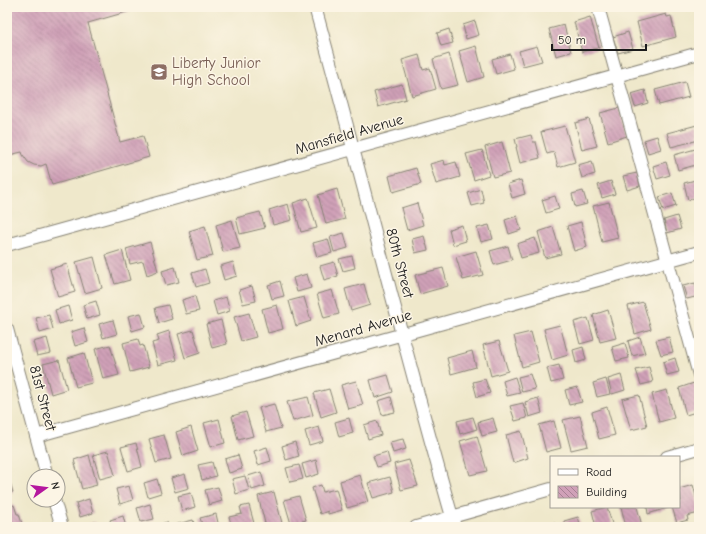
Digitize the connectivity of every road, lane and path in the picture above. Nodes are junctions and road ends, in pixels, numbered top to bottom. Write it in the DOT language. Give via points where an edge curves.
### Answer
graph roads {
  1 [pos="315,7"];
  2 [pos="598,7"];
  3 [pos="699,53"];
  4 [pos="617,76"];
  5 [pos="354,149"];
  6 [pos="7,245"];
  7 [pos="699,252"];
  8 [pos="668,260"];
  9 [pos="7,329"];
  10 [pos="402,334"];
  11 [pos="699,375"];
  12 [pos="36,436"];
  13 [pos="699,448"];
  14 [pos="671,456"];
  15 [pos="46,468"];
  16 [pos="550,489"];
  17 [pos="56,508"];
  18 [pos="454,522"];
  19 [pos="62,527"];
  20 [pos="416,527"];
  1 -- 5 [label="street, 80th Street"];
  2 -- 4 [label="street"];
  3 -- 4 [label="street, Mansfield Avenue"];
  4 -- 5 [label="street, Mansfield Avenue"];
  4 -- 8 [label="street"];
  5 -- 6 [label="street, Mansfield Avenue"];
  5 -- 10 [label="street, 80th Street"];
  7 -- 8 [label="street, Menard Avenue"];
  8 -- 10 [label="street, Menard Avenue"];
  8 -- 11 [label="street"];
  9 -- 12 [label="street, 81st Street"];
  10 -- 12 [label="street, Menard Avenue"];
  10 -- 18 [label="street, 80th Street"];
  12 -- 15 [label="street, 81st Street"];
  13 -- 14 [label="street"];
  16 -- 18 [label="street"];
  17 -- 19 [label="street"];
  18 -- 20 [label="street"];
}
